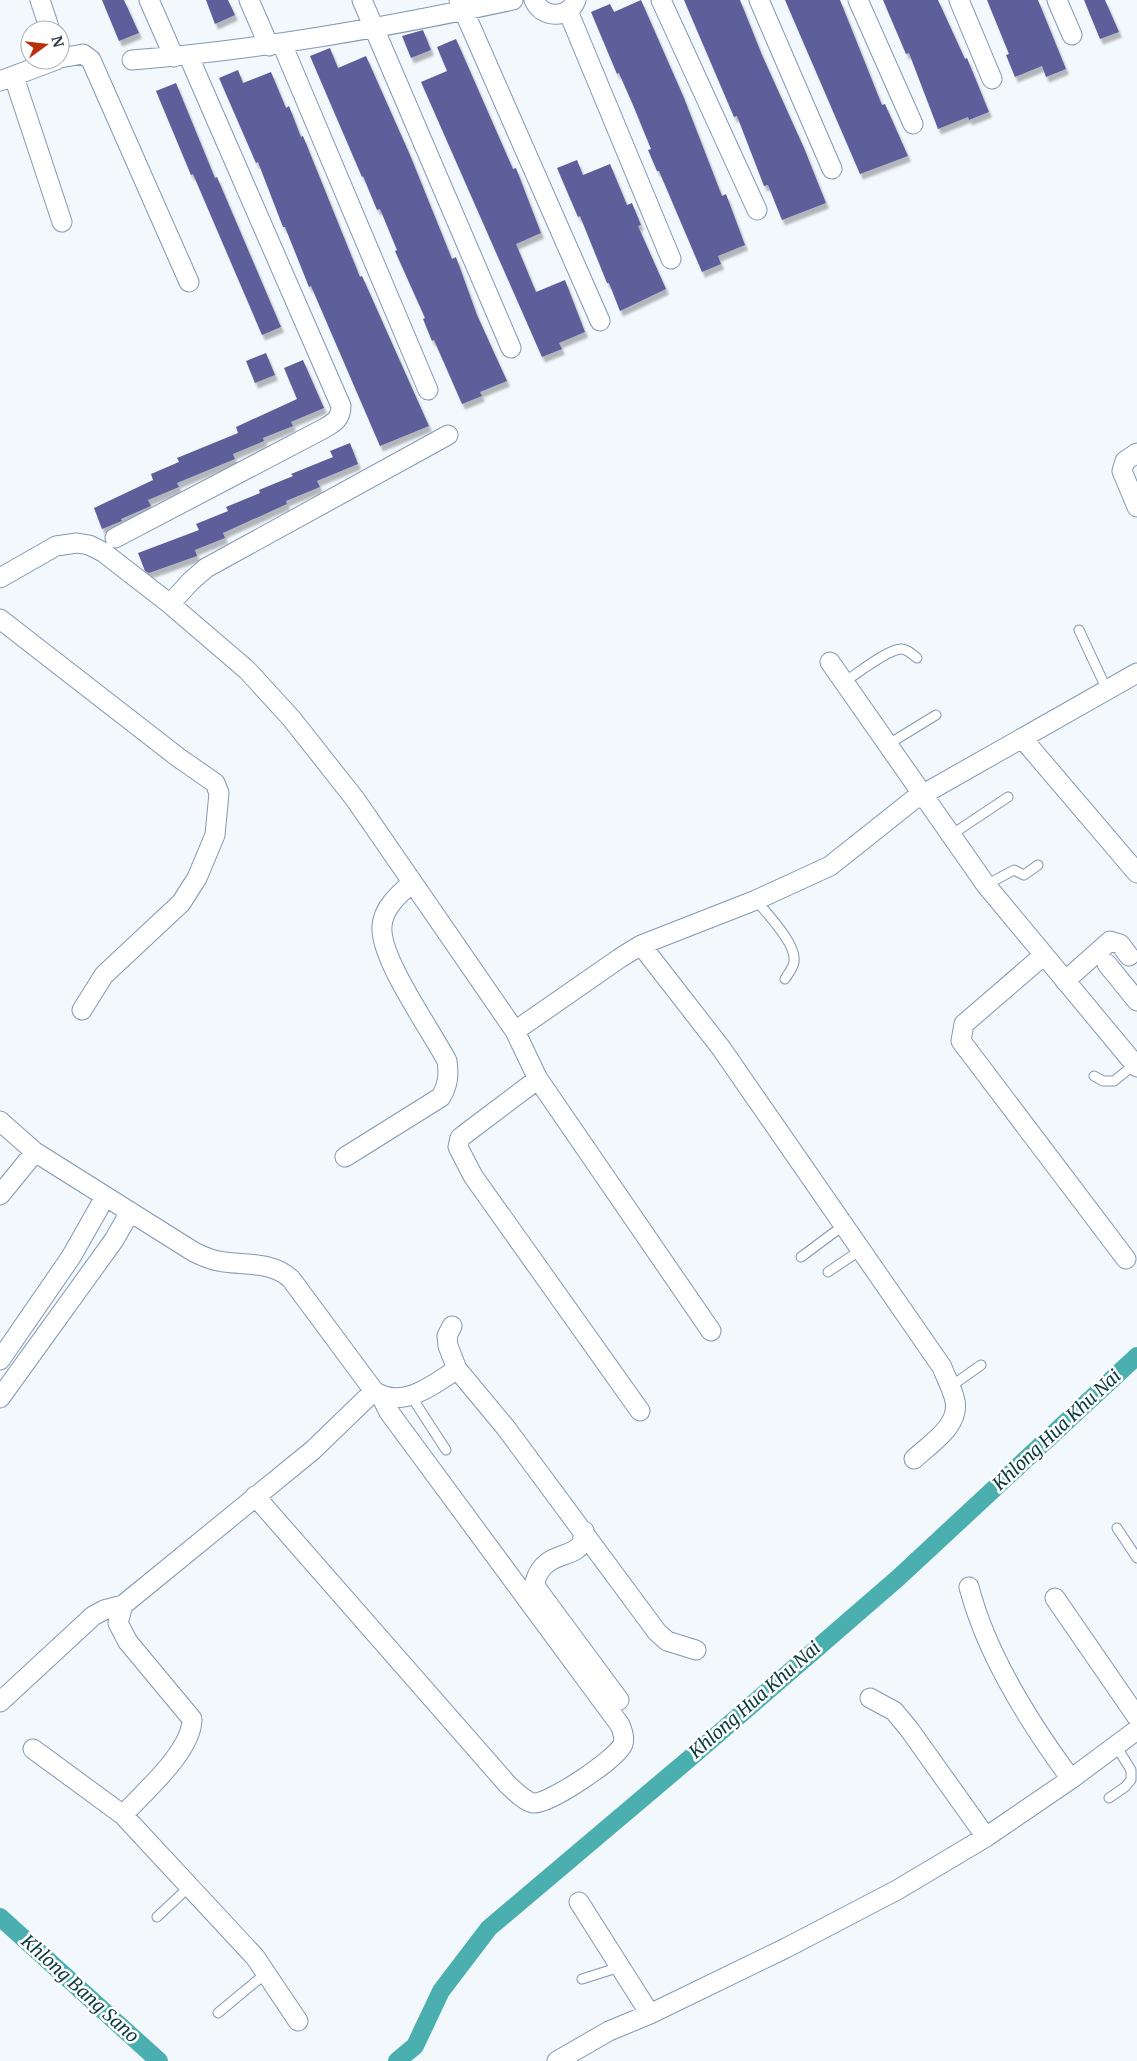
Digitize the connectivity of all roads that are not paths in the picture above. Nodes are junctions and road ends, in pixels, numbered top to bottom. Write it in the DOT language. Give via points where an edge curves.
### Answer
graph roads {
  1 [pos="40,0"];
  2 [pos="149,0"];
  3 [pos="249,0"];
  4 [pos="362,0"];
  5 [pos="513,0"];
  6 [pos="534,0"];
  7 [pos="661,0"];
  8 [pos="759,0"];
  9 [pos="858,0"];
  10 [pos="959,0"];
  11 [pos="1057,0"];
  12 [pos="461,5"];
  13 [pos="572,5"];
  14 [pos="47,20"];
  15 [pos="374,28"];
  16 [pos="1072,35"];
  17 [pos="276,45"];
  18 [pos="70,56"];
  19 [pos="182,57"];
  20 [pos="132,60"];
  21 [pos="30,70"];
  22 [pos="7,79"];
  23 [pos="992,79"];
  24 [pos="913,124"];
  25 [pos="832,169"];
  26 [pos="756,210"];
  27 [pos="62,222"];
  28 [pos="671,259"];
  29 [pos="189,282"];
  30 [pos="600,321"];
  31 [pos="511,348"];
  32 [pos="428,390"];
  33 [pos="448,435"];
  34 [pos="1137,453"];
  35 [pos="1137,507"];
  36 [pos="115,538"];
  37 [pos="0,578"];
  38 [pos="170,604"];
  39 [pos="0,619"];
  40 [pos="1079,630"];
  41 [pos="916,658"];
  42 [pos="830,662"];
  43 [pos="1137,672"];
  44 [pos="844,682"];
  45 [pos="1107,690"];
  46 [pos="936,715"];
  47 [pos="1022,738"];
  48 [pos="887,745"];
  49 [pos="923,796"];
  50 [pos="1008,797"];
  51 [pos="951,835"];
  52 [pos="1038,865"];
  53 [pos="1137,872"];
  54 [pos="412,883"];
  55 [pos="986,885"];
  56 [pos="756,900"];
  57 [pos="642,945"];
  58 [pos="1044,955"];
  59 [pos="1129,956"];
  60 [pos="1107,964"];
  61 [pos="785,979"];
  62 [pos="1065,981"];
  63 [pos="1137,1001"];
  64 [pos="82,1010"];
  65 [pos="515,1031"];
  66 [pos="1136,1066"];
  67 [pos="1094,1076"];
  68 [pos="538,1079"];
  69 [pos="0,1121"];
  70 [pos="35,1152"];
  71 [pos="344,1157"];
  72 [pos="0,1195"];
  73 [pos="105,1197"];
  74 [pos="130,1212"];
  75 [pos="844,1224"];
  76 [pos="862,1249"];
  77 [pos="801,1257"];
  78 [pos="1126,1259"];
  79 [pos="828,1272"];
  80 [pos="452,1326"];
  81 [pos="711,1332"];
  82 [pos="0,1360"];
  83 [pos="981,1365"];
  84 [pos="457,1369"];
  85 [pos="950,1387"];
  86 [pos="377,1394"];
  87 [pos="411,1396"];
  88 [pos="0,1398"];
  89 [pos="640,1411"];
  90 [pos="446,1450"];
  91 [pos="914,1459"];
  92 [pos="255,1496"];
  93 [pos="1117,1528"];
  94 [pos="584,1531"];
  95 [pos="1137,1558"];
  96 [pos="969,1587"];
  97 [pos="1055,1598"];
  98 [pos="123,1605"];
  99 [pos="696,1650"];
  100 [pos="870,1698"];
  101 [pos="619,1700"];
  102 [pos="0,1702"];
  103 [pos="1137,1717"];
  104 [pos="1137,1730"];
  105 [pos="1116,1746"];
  106 [pos="33,1749"];
  107 [pos="1071,1779"];
  108 [pos="1109,1798"];
  109 [pos="124,1815"];
  110 [pos="986,1837"];
  111 [pos="190,1886"];
  112 [pos="579,1902"];
  113 [pos="157,1917"];
  114 [pos="620,1967"];
  115 [pos="265,1974"];
  116 [pos="582,1979"];
  117 [pos="218,2013"];
  118 [pos="650,2014"];
  119 [pos="298,2021"];
  120 [pos="557,2061"];
  1 -- 14 [label="street"];
  2 -- 19 [label="street"];
  3 -- 17 [label="street"];
  4 -- 15 [label="street"];
  5 -- 12 [label="street"];
  6 -- 13 [label="street" via="550,14"];
  7 -- 26 [label="street"];
  8 -- 25 [label="street"];
  9 -- 24 [label="street"];
  10 -- 23 [label="street"];
  11 -- 16 [label="street"];
  12 -- 15 [label="street"];
  12 -- 30 [label="street"];
  13 -- 28 [label="street"];
  15 -- 17 [label="street"];
  15 -- 31 [label="street"];
  17 -- 19 [label="street"];
  17 -- 32 [label="street"];
  18 -- 29 [label="street" via="83,54 91,60"];
  19 -- 20 [label="street"];
  19 -- 36 [label="street" via="341,406 341,414 337,421 323,429"];
  21 -- 22 [label="street"];
  22 -- 27 [label="street"];
  33 -- 38 [label="street" via="206,568"];
  34 -- 35 [label="street" via="1125,461 1122,472"];
  37 -- 38 [label="street" via="56,546 77,543 102,552"];
  38 -- 54 [label="street" via="247,670 291,718 355,799"];
  39 -- 64 [label="street" via="215,783 219,793 215,835 197,878 181,903 104,975"];
  40 -- 45 [label="lane"];
  41 -- 44 [label="lane" via="901,649 892,652"];
  42 -- 44 [label="street"];
  43 -- 45 [label="street"];
  44 -- 48 [label="street"];
  45 -- 47 [label="street"];
  46 -- 48 [label="lane"];
  47 -- 49 [label="street"];
  47 -- 53 [label="street"];
  48 -- 49 [label="street"];
  49 -- 51 [label="street"];
  49 -- 56 [label="street" via="900,808 840,860"];
  50 -- 51 [label="lane"];
  51 -- 55 [label="street"];
  52 -- 55 [label="lane" via="1024,875 1014,870"];
  54 -- 65 [label="street"];
  54 -- 71 [label="street" via="387,910 382,926 384,945 394,970 447,1061 449,1075 441,1097"];
  55 -- 58 [label="street"];
  56 -- 57 [label="street"];
  56 -- 61 [label="lane" via="794,952 794,963"];
  57 -- 65 [label="street"];
  57 -- 75 [label="street" via="721,1048"];
  58 -- 62 [label="street"];
  58 -- 78 [label="street" via="964,1024 961,1041"];
  59 -- 62 [label="street" via="1120,944 1110,941"];
  60 -- 63 [label="street"];
  62 -- 66 [label="street"];
  65 -- 68 [label="street"];
  66 -- 67 [label="lane" via="1114,1081 1103,1081"];
  68 -- 81 [label="street"];
  68 -- 89 [label="street" via="460,1138 458,1147 473,1176"];
  69 -- 70 [label="street"];
  70 -- 72 [label="street"];
  70 -- 73 [label="street"];
  73 -- 74 [label="street"];
  73 -- 82 [label="street" via="71,1257"];
  74 -- 86 [label="street" via="208,1259 283,1271"];
  74 -- 88 [label="street" via="114,1240"];
  75 -- 76 [label="street"];
  75 -- 77 [label="lane"];
  76 -- 79 [label="lane"];
  76 -- 85 [label="street" via="942,1368"];
  80 -- 84 [label="street" via="447,1336 448,1346"];
  83 -- 85 [label="lane"];
  84 -- 87 [label="street"];
  84 -- 94 [label="street"];
  85 -- 91 [label="street" via="955,1402 953,1419 947,1429"];
  86 -- 87 [label="street" via="396,1398"];
  86 -- 92 [label="street"];
  86 -- 92 [label="street" via="620,1725 623,1743 608,1761 551,1799 533,1803 525,1799 508,1785"];
  87 -- 90 [label="lane"];
  92 -- 98 [label="street"];
  93 -- 95 [label="lane"];
  94 -- 99 [label="street" via="657,1632 667,1641"];
  94 -- 101 [label="street" via="582,1543 542,1565 534,1582"];
  96 -- 107 [label="street" via="975,1610 999,1662 1045,1744"];
  97 -- 103 [label="street"];
  98 -- 102 [label="street" via="93,1616"];
  98 -- 109 [label="street" via="118,1623 121,1632 192,1719 191,1733 174,1758"];
  100 -- 110 [label="street" via="894,1711"];
  104 -- 105 [label="street"];
  105 -- 107 [label="street"];
  105 -- 108 [label="lane" via="1131,1770 1131,1780"];
  106 -- 109 [label="street"];
  107 -- 110 [label="street"];
  109 -- 111 [label="street"];
  110 -- 118 [label="street" via="888,1895"];
  111 -- 113 [label="lane"];
  111 -- 115 [label="street" via="255,1957"];
  112 -- 114 [label="street"];
  114 -- 116 [label="lane"];
  114 -- 118 [label="street"];
  115 -- 117 [label="lane"];
  115 -- 119 [label="street"];
  118 -- 120 [label="street" via="609,2031"];
}
